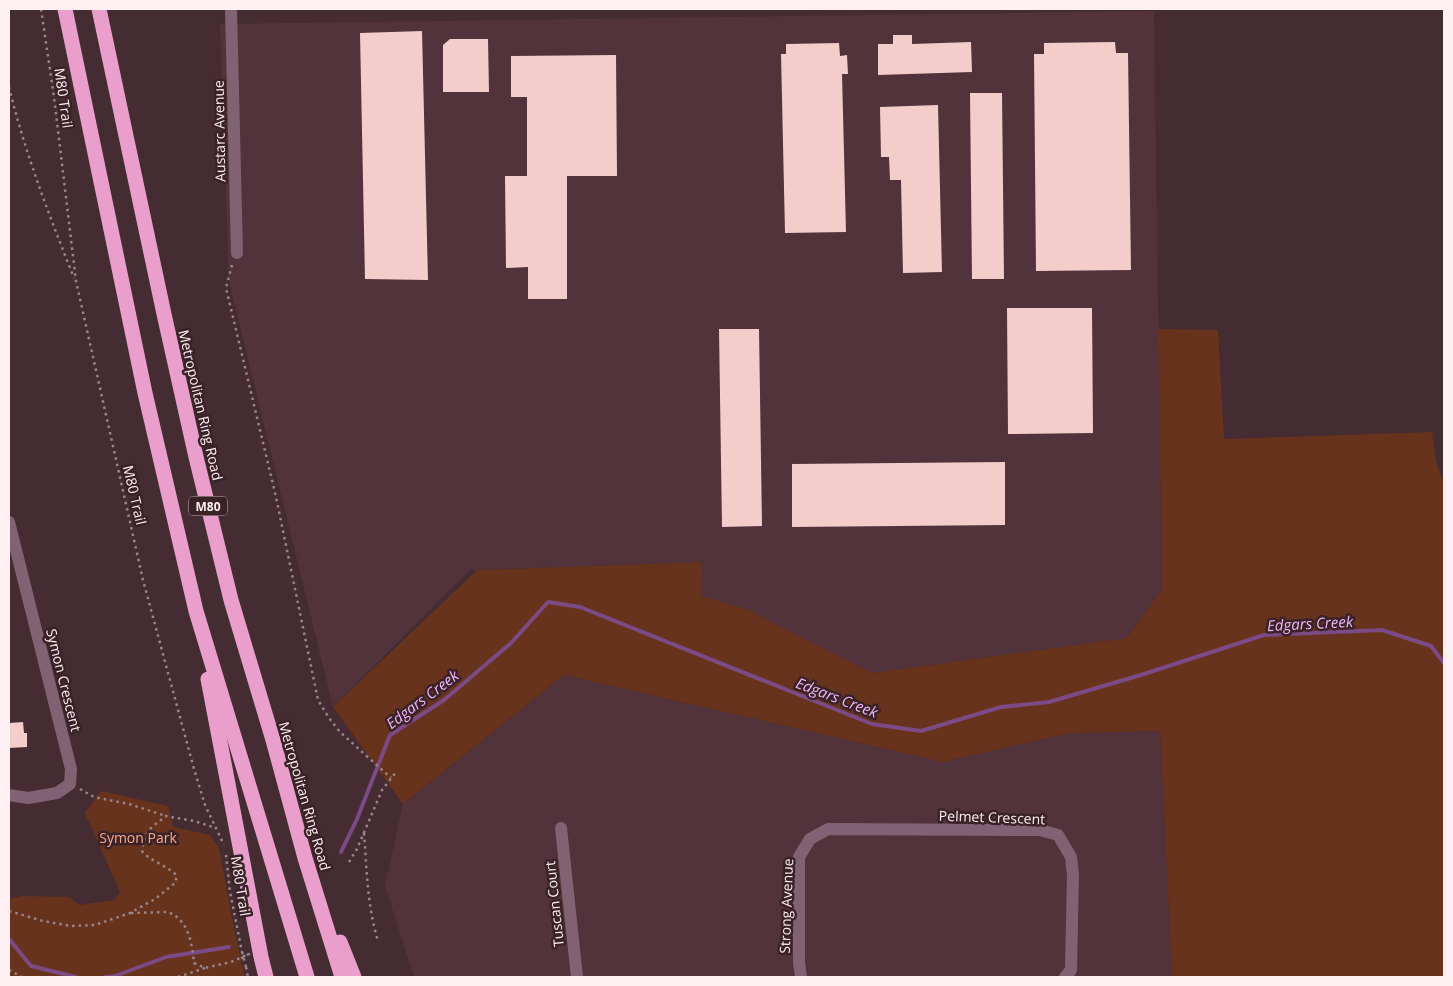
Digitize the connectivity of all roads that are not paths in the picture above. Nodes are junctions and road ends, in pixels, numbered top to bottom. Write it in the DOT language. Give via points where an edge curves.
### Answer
graph roads {
  1 [pos="65,9"];
  2 [pos="99,9"];
  3 [pos="232,9"];
  4 [pos="237,254"];
  5 [pos="9,522"];
  6 [pos="196,611"];
  7 [pos="9,795"];
  8 [pos="561,828"];
  9 [pos="810,838"];
  10 [pos="305,858"];
  11 [pos="266,977"];
  12 [pos="306,977"];
  13 [pos="342,977"];
  14 [pos="354,977"];
  15 [pos="577,977"];
  16 [pos="801,977"];
  17 [pos="1065,977"];
  1 -- 6 [label="highway, M80" via="147,402"];
  2 -- 10 [label="highway, Metropolitan Ring Road / M80" via="196,457 232,600"];
  3 -- 4 [label="street, Austarc Avenue"];
  5 -- 7 [label="street, Symon Crescent" via="71,769 70,784 57,793 28,798"];
  6 -- 11 [label="highway"];
  6 -- 12 [label="highway, M80"];
  8 -- 15 [label="street, Tuscan Court"];
  9 -- 16 [label="street, Strong Avenue" via="799,857"];
  9 -- 17 [label="street, Pelmet Crescent" via="828,829 1040,830 1058,835 1071,857 1073,875 1071,970"];
  10 -- 13 [label="highway, Metropolitan Ring Road / M80"];
  10 -- 14 [label="highway"];
}
